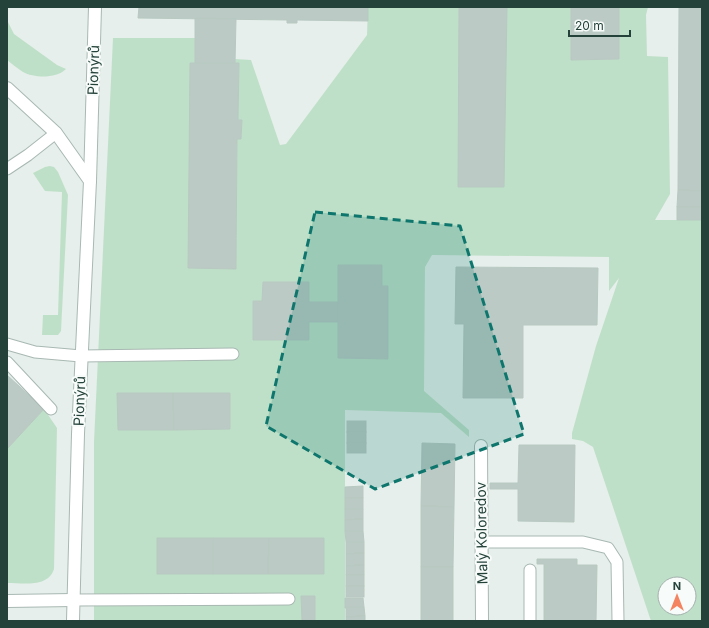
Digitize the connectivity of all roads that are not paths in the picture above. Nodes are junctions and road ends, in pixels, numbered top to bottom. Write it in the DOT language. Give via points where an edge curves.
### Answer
graph roads {
  1 [pos="95,7"];
  2 [pos="7,88"];
  3 [pos="56,133"];
  4 [pos="7,169"];
  5 [pos="90,181"];
  6 [pos="7,344"];
  7 [pos="233,354"];
  8 [pos="81,356"];
  9 [pos="7,362"];
  10 [pos="51,409"];
  11 [pos="481,446"];
  12 [pos="481,542"];
  13 [pos="530,570"];
  14 [pos="289,599"];
  15 [pos="73,600"];
  16 [pos="7,601"];
  17 [pos="73,621"];
  18 [pos="482,621"];
  19 [pos="530,621"];
  20 [pos="618,621"];
  1 -- 5 [label="street, Pionýrů"];
  2 -- 3 [label="street"];
  3 -- 4 [label="lane"];
  3 -- 5 [label="street"];
  5 -- 8 [label="street, Pionýrů"];
  6 -- 8 [label="lane" via="35,352"];
  7 -- 8 [label="lane"];
  8 -- 15 [label="street, Pionýrů"];
  9 -- 10 [label="lane"];
  11 -- 12 [label="street, Malý Koloredov"];
  12 -- 18 [label="street, Malý Koloredov"];
  12 -- 20 [label="lane" via="583,542 608,548 618,562"];
  13 -- 19 [label="lane"];
  14 -- 15 [label="lane"];
  15 -- 16 [label="street"];
  15 -- 17 [label="street, Pionýrů"];
}
